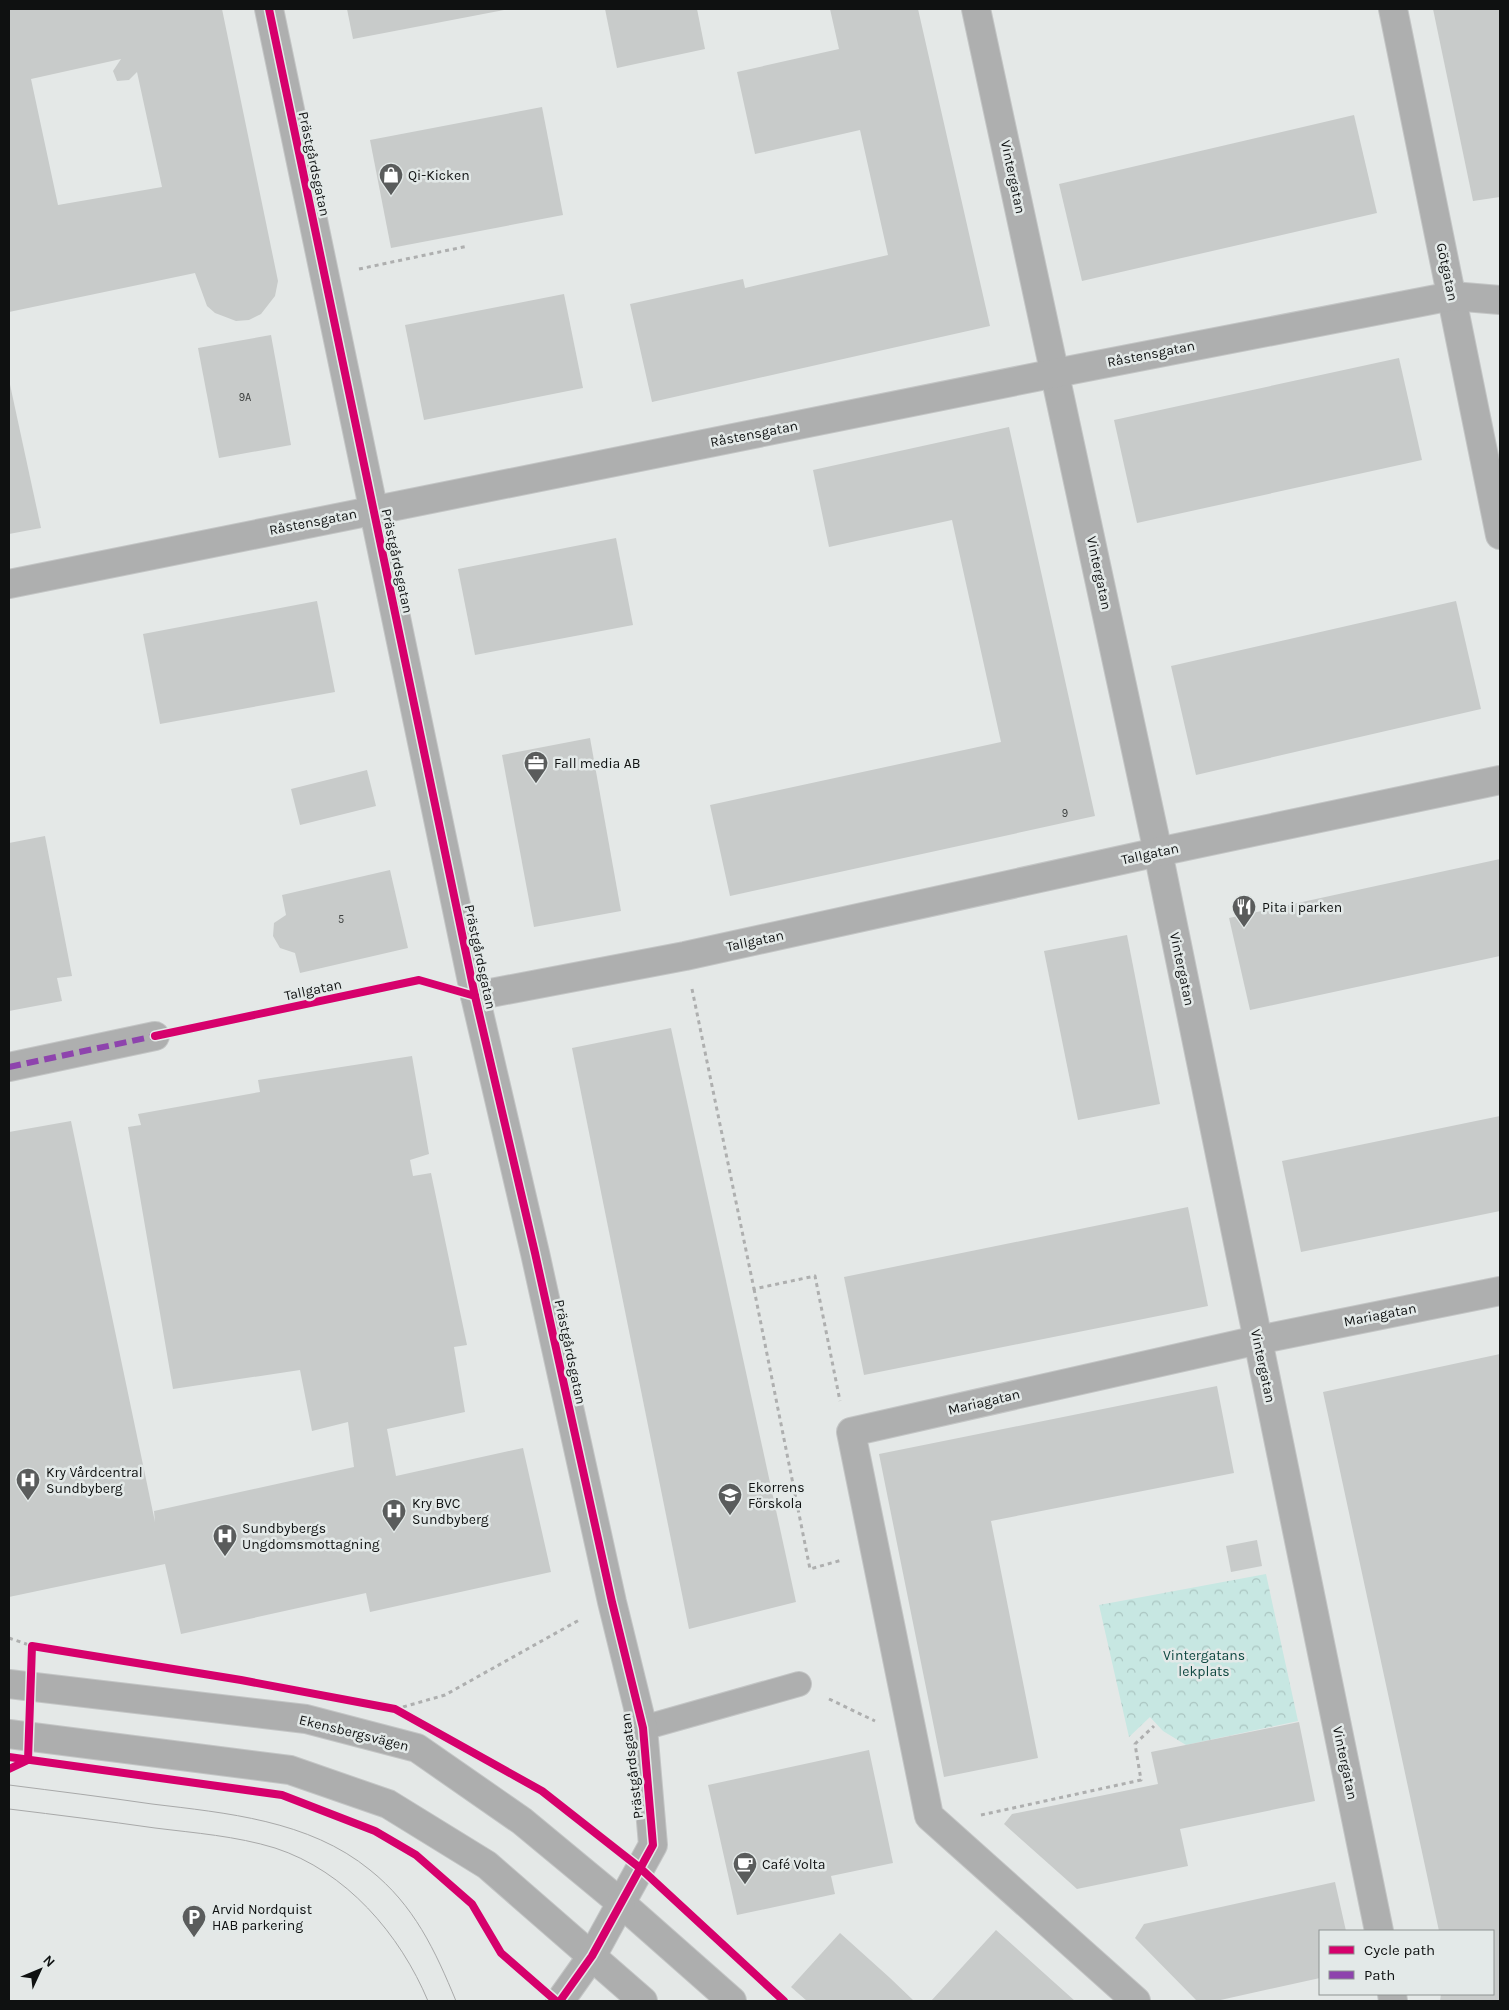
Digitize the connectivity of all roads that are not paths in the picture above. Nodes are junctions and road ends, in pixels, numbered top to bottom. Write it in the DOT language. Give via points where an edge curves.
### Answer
graph roads {
  1 [pos="268,9"];
  2 [pos="976,9"];
  3 [pos="1393,9"];
  4 [pos="1452,296"];
  5 [pos="1500,300"];
  6 [pos="1056,373"];
  7 [pos="374,511"];
  8 [pos="1500,535"];
  9 [pos="9,584"];
  10 [pos="1500,780"];
  11 [pos="1158,852"];
  12 [pos="475,996"];
  13 [pos="156,1036"];
  14 [pos="9,1068"];
  15 [pos="1500,1291"];
  16 [pos="1258,1340"];
  17 [pos="799,1684"];
  18 [pos="20,1686"];
  19 [pos="643,1728"];
  20 [pos="9,1734"];
  21 [pos="621,1903"];
  22 [pos="1379,1930"];
  23 [pos="592,1956"];
  24 [pos="560,2001"];
  25 [pos="643,2001"];
  26 [pos="732,2001"];
  27 [pos="1136,2001"];
  1 -- 7 [label="street, Prästgårdsgatan"];
  2 -- 6 [label="street, Vintergatan"];
  3 -- 4 [label="street, Götgatan"];
  4 -- 5 [label="street, Råstensgatan"];
  4 -- 6 [label="street, Råstensgatan"];
  4 -- 8 [label="street, Götgatan"];
  6 -- 7 [label="street, Råstensgatan"];
  6 -- 11 [label="street, Vintergatan"];
  7 -- 9 [label="street, Råstensgatan"];
  7 -- 12 [label="street, Prästgårdsgatan"];
  10 -- 11 [label="street, Tallgatan"];
  11 -- 12 [label="street, Tallgatan" via="685,956"];
  11 -- 16 [label="street, Vintergatan"];
  12 -- 19 [label="street, Prästgårdsgatan"];
  13 -- 14 [label="street"];
  15 -- 16 [label="street, Mariagatan"];
  16 -- 22 [label="street, Vintergatan"];
  16 -- 27 [label="street, Mariagatan" via="851,1432 874,1552 934,1820"];
  17 -- 19 [label="lane"];
  18 -- 21 [label="street, Ekensbergsvägen" via="306,1719 417,1748 522,1821"];
  19 -- 21 [label="street, Prästgårdsgatan" via="653,1845"];
  20 -- 23 [label="street" via="290,1770 388,1804 487,1865"];
  21 -- 23 [label="street"];
  21 -- 26 [label="street, Ekensbergsvägen"];
  23 -- 24 [label="street"];
  23 -- 25 [label="street"];
}
